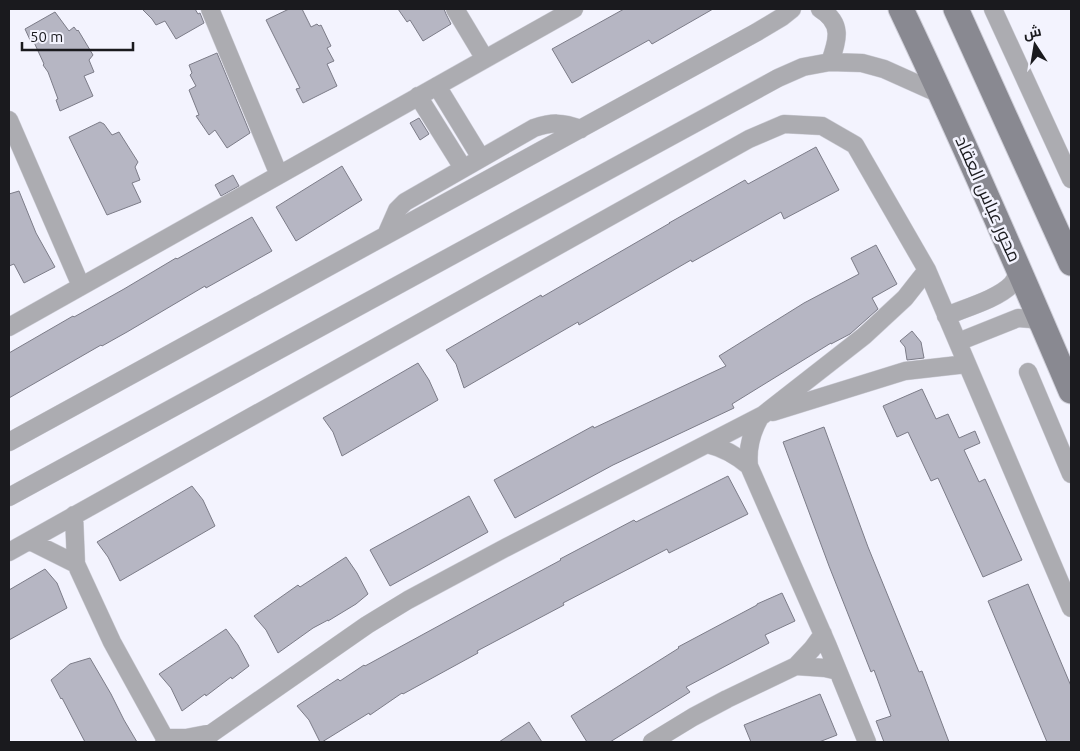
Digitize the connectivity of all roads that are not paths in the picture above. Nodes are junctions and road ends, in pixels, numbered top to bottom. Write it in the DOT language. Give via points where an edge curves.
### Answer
graph roads {
  1 [pos="210,9"];
  2 [pos="456,9"];
  3 [pos="574,9"];
  4 [pos="792,9"];
  5 [pos="820,9"];
  6 [pos="901,9"];
  7 [pos="956,9"];
  8 [pos="993,9"];
  9 [pos="486,59"];
  10 [pos="830,62"];
  11 [pos="437,86"];
  12 [pos="942,94"];
  13 [pos="418,96"];
  14 [pos="9,120"];
  15 [pos="581,129"];
  16 [pos="481,158"];
  17 [pos="463,168"];
  18 [pos="279,175"];
  19 [pos="1071,180"];
  20 [pos="386,235"];
  21 [pos="1071,263"];
  22 [pos="928,270"];
  23 [pos="1020,270"];
  24 [pos="81,286"];
  25 [pos="946,316"];
  26 [pos="1042,323"];
  27 [pos="9,326"];
  28 [pos="958,342"];
  29 [pos="967,364"];
  30 [pos="1028,372"];
  31 [pos="1071,391"];
  32 [pos="762,416"];
  33 [pos="9,442"];
  34 [pos="707,444"];
  35 [pos="749,466"];
  36 [pos="1071,474"];
  37 [pos="9,497"];
  38 [pos="74,515"];
  39 [pos="30,541"];
  40 [pos="9,552"];
  41 [pos="76,564"];
  42 [pos="1071,608"];
  43 [pos="822,634"];
  44 [pos="796,666"];
  45 [pos="838,672"];
  46 [pos="208,738"];
  47 [pos="165,740"];
  48 [pos="652,742"];
  49 [pos="867,742"];
  1 -- 18 [label="street"];
  2 -- 9 [label="street"];
  3 -- 9 [label="street"];
  4 -- 15 [label="street" via="757,32"];
  5 -- 10 [label="street" via="835,25 837,38"];
  6 -- 12 [label="main road, محور عباس العقاد"];
  7 -- 21 [label="main road"];
  8 -- 19 [label="street"];
  9 -- 11 [label="street"];
  10 -- 12 [label="street" via="862,63 884,69"];
  10 -- 37 [label="street" via="803,67 778,78"];
  11 -- 13 [label="street"];
  11 -- 16 [label="street"];
  12 -- 23 [label="main road, محور عباس العقاد"];
  13 -- 17 [label="street"];
  13 -- 18 [label="street"];
  14 -- 24 [label="street"];
  15 -- 16 [label="street" via="560,123 546,124"];
  15 -- 20 [label="street"];
  16 -- 17 [label="street"];
  17 -- 20 [label="street" via="405,202 397,210"];
  18 -- 24 [label="street"];
  20 -- 33 [label="street"];
  22 -- 25 [label="street"];
  22 -- 32 [label="street" via="905,298 864,336"];
  22 -- 38 [label="street" via="855,145 822,126 784,124 748,139"];
  23 -- 25 [label="street" via="1012,284 1002,292"];
  23 -- 26 [label="main road, محور عباس العقاد"];
  24 -- 27 [label="street"];
  25 -- 28 [label="street"];
  26 -- 28 [label="street" via="1018,318"];
  26 -- 31 [label="main road, محور عباس العقاد"];
  28 -- 29 [label="street"];
  29 -- 32 [label="street" via="905,371"];
  29 -- 42 [label="street"];
  30 -- 36 [label="street"];
  32 -- 34 [label="street"];
  32 -- 35 [label="street" via="751,437"];
  34 -- 35 [label="street" via="734,454"];
  34 -- 46 [label="street" via="408,600 367,625"];
  35 -- 43 [label="street"];
  38 -- 39 [label="street"];
  38 -- 41 [label="street"];
  39 -- 40 [label="street"];
  39 -- 41 [label="street"];
  41 -- 47 [label="street" via="112,642"];
  43 -- 44 [label="street"];
  43 -- 45 [label="street"];
  44 -- 45 [label="street"];
  44 -- 48 [label="street" via="727,699"];
  45 -- 49 [label="street"];
  46 -- 47 [label="street"];
}
